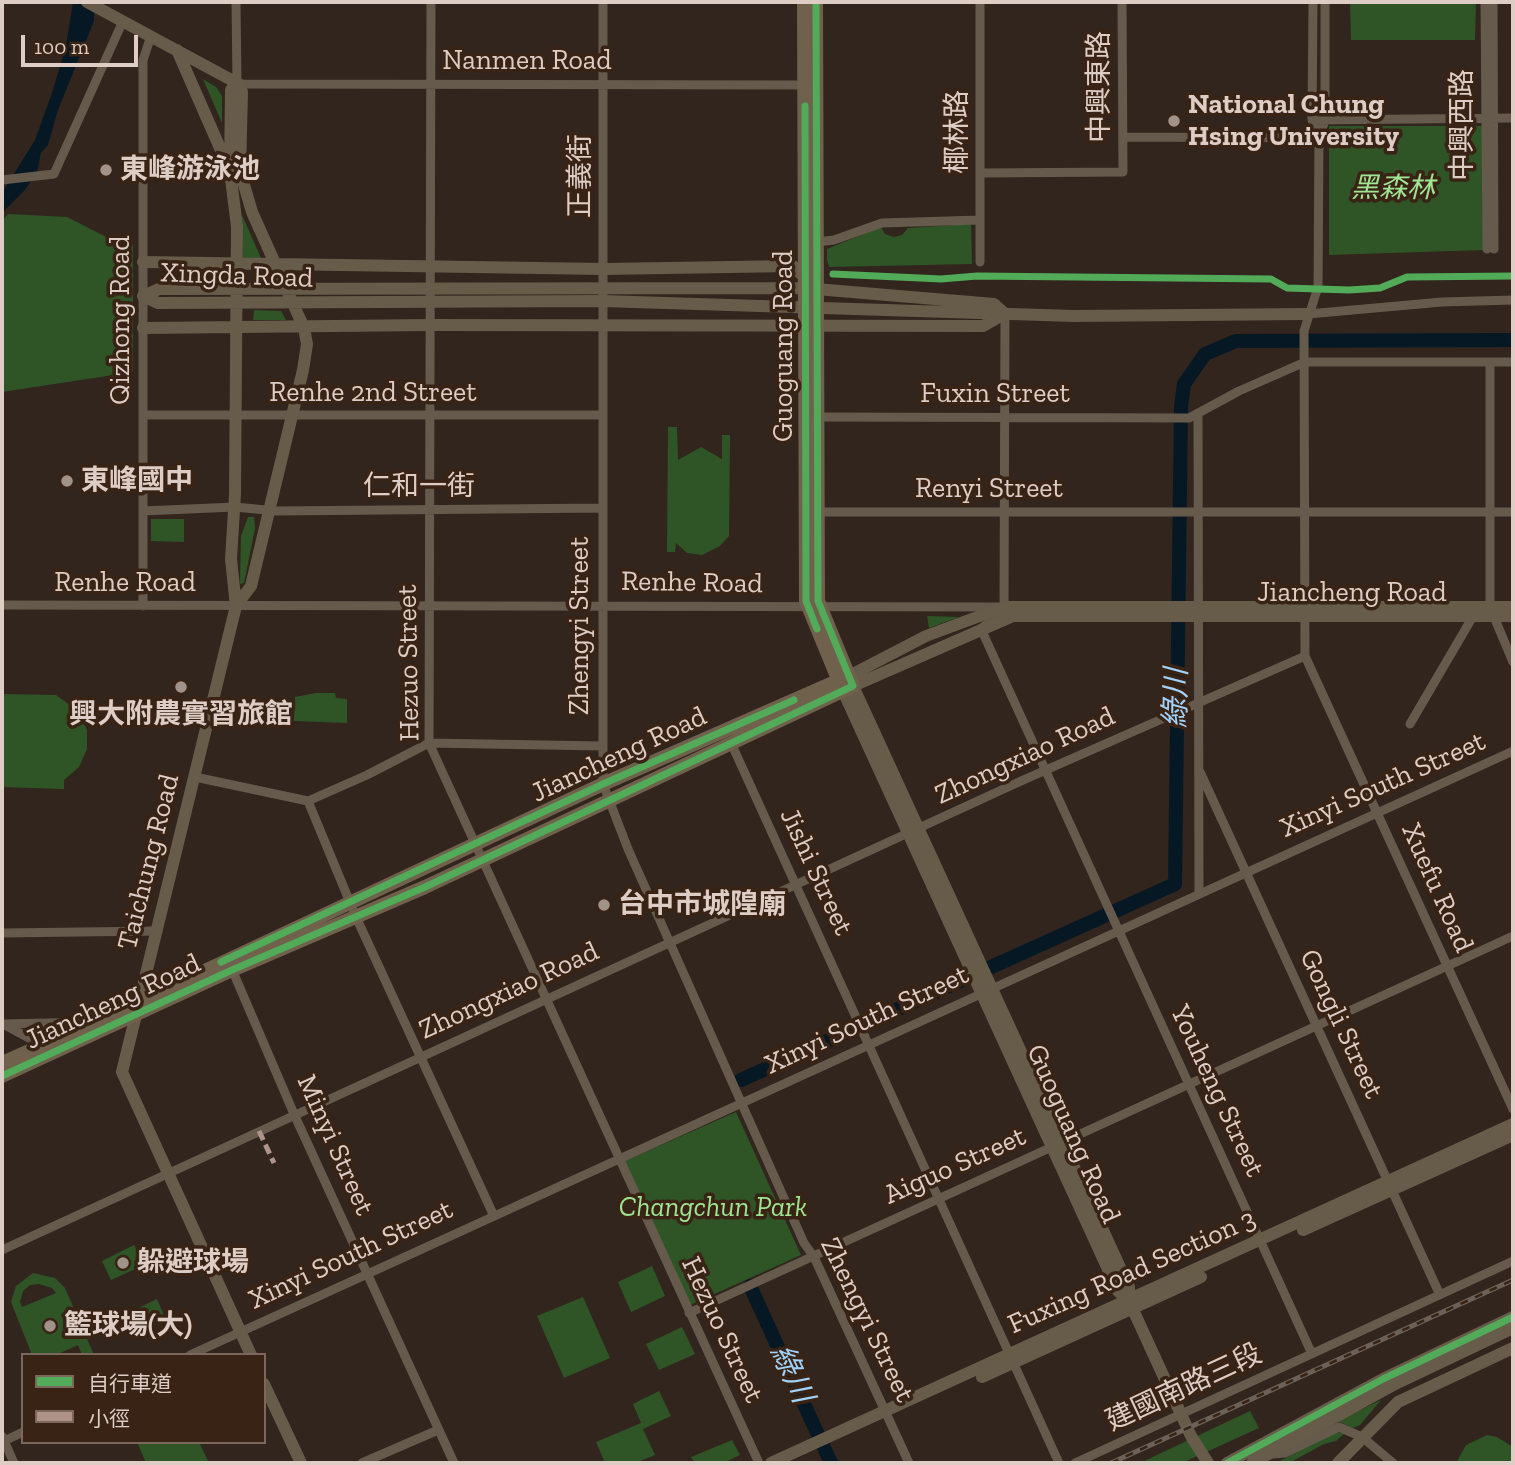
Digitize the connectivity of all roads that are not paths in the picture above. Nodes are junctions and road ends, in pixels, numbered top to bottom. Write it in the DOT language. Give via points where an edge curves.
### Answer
graph roads {
  1 [pos="87,2"];
  2 [pos="236,2"];
  3 [pos="431,2"];
  4 [pos="603,2"];
  5 [pos="804,2"];
  6 [pos="816,2"];
  7 [pos="980,2"];
  8 [pos="1122,2"];
  9 [pos="1313,2"];
  10 [pos="1325,2"];
  11 [pos="1485,2"];
  12 [pos="1493,2"];
  13 [pos="119,19"];
  14 [pos="151,36"];
  15 [pos="177,50"];
  16 [pos="237,83"];
  17 [pos="431,83"];
  18 [pos="603,83"];
  19 [pos="811,85"];
  20 [pos="1490,118"];
  21 [pos="1513,118"];
  22 [pos="1312,120"];
  23 [pos="1325,120"];
  24 [pos="1123,137"];
  25 [pos="1319,138"];
  26 [pos="230,171"];
  27 [pos="980,173"];
  28 [pos="2,180"];
  29 [pos="980,220"];
  30 [pos="817,242"];
  31 [pos="1490,249"];
  32 [pos="143,262"];
  33 [pos="980,262"];
  34 [pos="237,263"];
  35 [pos="274,263"];
  36 [pos="430,267"];
  37 [pos="603,269"];
  38 [pos="808,284"];
  39 [pos="603,286"];
  40 [pos="430,287"];
  41 [pos="237,289"];
  42 [pos="286,289"];
  43 [pos="143,296"];
  44 [pos="1513,300"];
  45 [pos="603,301"];
  46 [pos="293,302"];
  47 [pos="430,302"];
  48 [pos="237,303"];
  49 [pos="810,306"];
  50 [pos="1005,314"];
  51 [pos="1308,314"];
  52 [pos="430,325"];
  53 [pos="603,325"];
  54 [pos="810,326"];
  55 [pos="143,328"];
  56 [pos="236,328"];
  57 [pos="304,328"];
  58 [pos="1305,357"];
  59 [pos="1490,362"];
  60 [pos="1513,362"];
  61 [pos="144,415"];
  62 [pos="603,415"];
  63 [pos="236,416"];
  64 [pos="430,416"];
  65 [pos="1194,416"];
  66 [pos="291,417"];
  67 [pos="818,417"];
  68 [pos="1004,417"];
  69 [pos="234,507"];
  70 [pos="603,508"];
  71 [pos="268,510"];
  72 [pos="430,510"];
  73 [pos="143,511"];
  74 [pos="812,512"];
  75 [pos="1005,512"];
  76 [pos="1199,512"];
  77 [pos="1305,512"];
  78 [pos="1490,512"];
  79 [pos="1513,512"];
  80 [pos="430,604"];
  81 [pos="2,605"];
  82 [pos="603,605"];
  83 [pos="143,606"];
  84 [pos="236,606"];
  85 [pos="813,606"];
  86 [pos="1003,607"];
  87 [pos="1513,607"];
  88 [pos="1304,611"];
  89 [pos="1172,612"];
  90 [pos="1195,612"];
  91 [pos="1492,612"];
  92 [pos="1513,616"];
  93 [pos="1472,618"];
  94 [pos="981,629"];
  95 [pos="1305,656"];
  96 [pos="1513,662"];
  97 [pos="846,683"];
  98 [pos="1201,701"];
  99 [pos="1409,724"];
  100 [pos="429,743"];
  101 [pos="732,745"];
  102 [pos="603,746"];
  103 [pos="1513,751"];
  104 [pos="1046,770"];
  105 [pos="1200,772"];
  106 [pos="195,777"];
  107 [pos="603,784"];
  108 [pos="607,800"];
  109 [pos="308,801"];
  110 [pos="1379,813"];
  111 [pos="915,831"];
  112 [pos="478,852"];
  113 [pos="1245,871"];
  114 [pos="795,884"];
  115 [pos="1199,894"];
  116 [pos="350,901"];
  117 [pos="356,917"];
  118 [pos="1117,927"];
  119 [pos="158,931"];
  120 [pos="2,933"];
  121 [pos="1513,936"];
  122 [pos="670,943"];
  123 [pos="230,965"];
  124 [pos="1447,967"];
  125 [pos="985,986"];
  126 [pos="546,1000"];
  127 [pos="138,1007"];
  128 [pos="96,1022"];
  129 [pos="2,1024"];
  130 [pos="1317,1028"];
  131 [pos="43,1044"];
  132 [pos="869,1045"];
  133 [pos="421,1056"];
  134 [pos="34,1061"];
  135 [pos="2,1063"];
  136 [pos="2,1076"];
  137 [pos="1189,1085"];
  138 [pos="744,1101"];
  139 [pos="1513,1109"];
  140 [pos="294,1114"];
  141 [pos="1513,1124"];
  142 [pos="1513,1135"];
  143 [pos="1057,1145"];
  144 [pos="618,1157"];
  145 [pos="168,1172"];
  146 [pos="1390,1186"];
  147 [pos="939,1198"];
  148 [pos="493,1214"];
  149 [pos="1263,1244"];
  150 [pos="2,1250"];
  151 [pos="814,1257"];
  152 [pos="1513,1261"];
  153 [pos="368,1272"];
  154 [pos="1440,1295"];
  155 [pos="1131,1305"];
  156 [pos="689,1313"];
  157 [pos="1513,1317"];
  158 [pos="1513,1328"];
  159 [pos="240,1332"];
  160 [pos="1513,1348"];
  161 [pos="194,1353"];
  162 [pos="250,1353"];
  163 [pos="1312,1354"];
  164 [pos="1012,1358"];
  165 [pos="266,1388"];
  166 [pos="1181,1414"];
  167 [pos="888,1415"];
  168 [pos="438,1430"];
  169 [pos="21,1433"];
  170 [pos="1363,1437"];
  171 [pos="3,1440"];
  172 [pos="821,1446"];
  173 [pos="1264,1455"];
  174 [pos="14,1463"];
  175 [pos="301,1463"];
  176 [pos="362,1463"];
  177 [pos="454,1463"];
  178 [pos="759,1463"];
  179 [pos="771,1463"];
  180 [pos="793,1463"];
  181 [pos="909,1463"];
  182 [pos="1059,1463"];
  183 [pos="1075,1463"];
  184 [pos="1208,1463"];
  185 [pos="1227,1463"];
  186 [pos="1252,1463"];
  187 [pos="1338,1463"];
  188 [pos="1393,1463"];
  1 -- 13 [label="street"];
  2 -- 16 [label="street"];
  3 -- 17 [label="street, Hezuo Street"];
  4 -- 18 [label="street, 正義街"];
  5 -- 19 [label="main road, Guoguang Road"];
  6 -- 19 [label="main road, Guoguang Road"];
  7 -- 27 [label="street, 椰林路"];
  8 -- 24 [label="street, 中興東路"];
  9 -- 22 [label="street"];
  10 -- 23 [label="street"];
  11 -- 20 [label="street, 中興西路"];
  12 -- 20 [label="street, 中興西路"];
  13 -- 14 [label="street"];
  13 -- 28 [label="street" via="54,174"];
  14 -- 15 [label="street"];
  14 -- 32 [label="street, Qizhong Road" via="143,60"];
  15 -- 16 [label="street"];
  15 -- 26 [label="street, Taichung Road"];
  16 -- 17 [label="street, Nanmen Road"];
  16 -- 26 [label="street, Taichung Road" via="231,90"];
  16 -- 35 [label="street, Taichung Road" via="242,92 240,171"];
  17 -- 18 [label="street, Nanmen Road"];
  17 -- 36 [label="street, Hezuo Street"];
  18 -- 19 [label="street, Nanmen Road"];
  18 -- 37 [label="street, 正義街"];
  19 -- 30 [label="main road, Guoguang Road"];
  19 -- 38 [label="main road, Guoguang Road"];
  20 -- 21 [label="street"];
  20 -- 23 [label="street"];
  20 -- 31 [label="street, 中興西路"];
  22 -- 23 [label="street"];
  22 -- 25 [label="street"];
  23 -- 25 [label="street"];
  24 -- 25 [label="street"];
  24 -- 27 [label="street, 中興東路" via="1123,173"];
  25 -- 51 [label="street" via="1318,287"];
  26 -- 34 [label="street, Taichung Road"];
  27 -- 29 [label="street, 椰林路"];
  29 -- 30 [label="street" via="882,223"];
  29 -- 33 [label="street, 椰林路"];
  30 -- 38 [label="main road, Guoguang Road"];
  32 -- 34 [label="street, Xingda Road"];
  32 -- 43 [label="street, Qizhong Road"];
  34 -- 35 [label="street, Xingda Road"];
  34 -- 41 [label="street, Taichung Road"];
  35 -- 36 [label="street, Xingda Road"];
  35 -- 42 [label="street, Taichung Road"];
  36 -- 37 [label="street, Xingda Road"];
  36 -- 40 [label="street, Hezuo Street"];
  37 -- 38 [label="street, Xingda Road" via="793,266"];
  37 -- 39 [label="street, Zhengyi Street"];
  38 -- 39 [label="street, Xingda Road"];
  38 -- 49 [label="main road, Guoguang Road"];
  38 -- 50 [label="street, Xingda Road" via="994,304"];
  39 -- 40 [label="street, Xingda Road"];
  39 -- 45 [label="street, Zhengyi Street"];
  40 -- 42 [label="street, Xingda Road"];
  40 -- 47 [label="street, Hezuo Street"];
  41 -- 42 [label="street, Xingda Road"];
  41 -- 43 [label="street, Xingda Road" via="159,289"];
  41 -- 48 [label="street, Taichung Road"];
  42 -- 46 [label="street, Taichung Road"];
  43 -- 48 [label="street, Xingda Road" via="158,303"];
  43 -- 55 [label="street, Qizhong Road"];
  44 -- 51 [label="street, Xingda Road"];
  45 -- 47 [label="street, Xingda Road"];
  45 -- 49 [label="street, Xingda Road"];
  45 -- 53 [label="street, Zhengyi Street"];
  46 -- 47 [label="street, Xingda Road"];
  46 -- 48 [label="street, Xingda Road"];
  46 -- 57 [label="street, Taichung Road"];
  47 -- 52 [label="street, Hezuo Street"];
  48 -- 56 [label="street, Taichung Road"];
  49 -- 50 [label="street, Xingda Road"];
  49 -- 54 [label="main road, Guoguang Road"];
  50 -- 51 [label="street, Xingda Road"];
  50 -- 54 [label="street, Xingda Road" via="983,326"];
  50 -- 68 [label="street"];
  51 -- 58 [label="street, Xuefu Road"];
  52 -- 53 [label="street, Xingda Road"];
  52 -- 57 [label="street, Xingda Road"];
  52 -- 64 [label="street, Hezuo Street"];
  53 -- 54 [label="street, Xingda Road"];
  53 -- 62 [label="street, Zhengyi Street"];
  54 -- 67 [label="main road, Guoguang Road"];
  54 -- 74 [label="main road, Guoguang Road"];
  55 -- 56 [label="street, Xingda Road"];
  55 -- 61 [label="street, Qizhong Road"];
  56 -- 57 [label="street, Xingda Road"];
  56 -- 63 [label="street, Taichung Road"];
  57 -- 66 [label="street, Taichung Road" via="306,350"];
  58 -- 59 [label="street"];
  58 -- 65 [label="street"];
  58 -- 77 [label="street, Xuefu Road"];
  59 -- 60 [label="street"];
  59 -- 78 [label="street"];
  61 -- 63 [label="street, Renhe 2nd Street"];
  61 -- 73 [label="street, Qizhong Road"];
  62 -- 64 [label="street, Renhe 2nd Street"];
  62 -- 70 [label="street, Zhengyi Street"];
  63 -- 66 [label="street, Renhe 2nd Street"];
  63 -- 69 [label="street, Taichung Road"];
  64 -- 66 [label="street, Renhe 2nd Street"];
  64 -- 72 [label="street, Hezuo Street"];
  65 -- 68 [label="street, Fuxin Street"];
  65 -- 76 [label="street"];
  66 -- 71 [label="street, Taichung Road"];
  67 -- 68 [label="street, Fuxin Street"];
  67 -- 74 [label="main road, Guoguang Road"];
  68 -- 75 [label="street"];
  69 -- 71 [label="street, 仁和一街"];
  69 -- 73 [label="street, 仁和一街"];
  69 -- 84 [label="street, Taichung Road" via="231,582"];
  70 -- 72 [label="street, 仁和一街"];
  70 -- 82 [label="street, Zhengyi Street"];
  71 -- 72 [label="street, 仁和一街"];
  71 -- 84 [label="street, Taichung Road" via="251,586"];
  72 -- 80 [label="street, Hezuo Street"];
  73 -- 83 [label="street, Qizhong Road"];
  74 -- 75 [label="street, Renyi Street"];
  74 -- 85 [label="main road, Guoguang Road"];
  75 -- 76 [label="street, Renyi Street"];
  75 -- 86 [label="street"];
  76 -- 77 [label="street"];
  76 -- 90 [label="street"];
  77 -- 78 [label="street"];
  77 -- 88 [label="street, Xuefu Road"];
  78 -- 79 [label="street"];
  78 -- 91 [label="street"];
  80 -- 82 [label="street, Renhe Road"];
  80 -- 84 [label="street, Renhe Road"];
  80 -- 100 [label="street, Hezuo Street"];
  81 -- 83 [label="street, Renhe Road"];
  82 -- 85 [label="street, Renhe Road"];
  82 -- 102 [label="street, Zhengyi Street"];
  83 -- 84 [label="street, Renhe Road"];
  84 -- 106 [label="street, Taichung Road"];
  85 -- 86 [label="street, Renhe Road"];
  85 -- 97 [label="main road, Guoguang Road"];
  86 -- 89 [label="street, Jiancheng Road"];
  86 -- 94 [label="street"];
  86 -- 97 [label="street, Jiancheng Road" via="926,636"];
  87 -- 91 [label="street, Jiancheng Road"];
  88 -- 90 [label="street, Jiancheng Road"];
  88 -- 91 [label="street, Jiancheng Road"];
  88 -- 93 [label="street, Jiancheng Road"];
  88 -- 95 [label="street, Xuefu Road"];
  89 -- 90 [label="street, Jiancheng Road"];
  89 -- 94 [label="street, Jiancheng Road" via="1013,616"];
  90 -- 98 [label="street"];
  91 -- 92 [label="street, Jiancheng Road"];
  91 -- 93 [label="street, Jiancheng Road"];
  91 -- 96 [label="street"];
  93 -- 99 [label="street"];
  94 -- 97 [label="street, Jiancheng Road"];
  94 -- 104 [label="street"];
  95 -- 98 [label="street, Zhongxiao Road"];
  95 -- 110 [label="street, Xuefu Road"];
  97 -- 101 [label="main road, Jiancheng Road"];
  97 -- 107 [label="main road, Jiancheng Road"];
  97 -- 111 [label="street, Guoguang Road"];
  98 -- 104 [label="street, Zhongxiao Road"];
  98 -- 105 [label="street"];
  100 -- 102 [label="street"];
  100 -- 109 [label="street"];
  100 -- 112 [label="street, Hezuo Street"];
  101 -- 108 [label="main road, Jiancheng Road"];
  101 -- 114 [label="street, Jishi Street"];
  102 -- 107 [label="street, Zhengyi Street"];
  103 -- 110 [label="street, Xinyi South Street"];
  104 -- 111 [label="street, Zhongxiao Road"];
  104 -- 118 [label="street, Youheng Street"];
  105 -- 113 [label="street, Gongli Street"];
  105 -- 115 [label="street"];
  106 -- 109 [label="street"];
  106 -- 119 [label="street, Taichung Road"];
  107 -- 108 [label="street, Zhengyi Street"];
  107 -- 112 [label="main road, Jiancheng Road"];
  108 -- 112 [label="main road, Jiancheng Road"];
  108 -- 122 [label="street, Zhengyi Street"];
  109 -- 116 [label="street"];
  110 -- 113 [label="street, Xinyi South Street"];
  110 -- 124 [label="street, Xuefu Road"];
  111 -- 114 [label="street, Zhongxiao Road"];
  111 -- 125 [label="street, Guoguang Road"];
  112 -- 116 [label="main road, Jiancheng Road"];
  112 -- 117 [label="main road, Jiancheng Road"];
  112 -- 126 [label="street, Hezuo Street"];
  113 -- 115 [label="street, Xinyi South Street"];
  113 -- 130 [label="street, Gongli Street"];
  114 -- 122 [label="street, Zhongxiao Road"];
  114 -- 132 [label="street, Jishi Street"];
  115 -- 118 [label="street, Xinyi South Street"];
  116 -- 117 [label="street"];
  116 -- 123 [label="main road, Jiancheng Road"];
  117 -- 123 [label="main road, Jiancheng Road"];
  117 -- 133 [label="street"];
  118 -- 125 [label="street, Xinyi South Street"];
  118 -- 137 [label="street, Youheng Street"];
  119 -- 120 [label="street"];
  119 -- 127 [label="street, Taichung Road"];
  121 -- 124 [label="street, Aiguo Street"];
  122 -- 126 [label="street, Zhongxiao Road"];
  122 -- 138 [label="street, Zhengyi Street"];
  123 -- 127 [label="main road, Jiancheng Road"];
  123 -- 140 [label="street, Minyi Street"];
  124 -- 130 [label="street, Aiguo Street"];
  124 -- 139 [label="street, Xuefu Road"];
  125 -- 132 [label="street, Xinyi South Street"];
  125 -- 143 [label="street, Guoguang Road"];
  126 -- 133 [label="street, Zhongxiao Road"];
  126 -- 144 [label="street, Hezuo Street"];
  127 -- 128 [label="main road, Jiancheng Road"];
  127 -- 134 [label="main road, Jiancheng Road"];
  127 -- 145 [label="street, Taichung Road" via="122,1072"];
  128 -- 129 [label="street"];
  128 -- 131 [label="main road, Jiancheng Road"];
  129 -- 131 [label="street"];
  130 -- 137 [label="street, Aiguo Street"];
  130 -- 146 [label="street, Gongli Street"];
  131 -- 134 [label="street"];
  131 -- 135 [label="main road, Jiancheng Road"];
  132 -- 138 [label="street, Xinyi South Street"];
  132 -- 147 [label="street"];
  133 -- 140 [label="street, Zhongxiao Road"];
  133 -- 148 [label="street"];
  134 -- 136 [label="main road, Jiancheng Road"];
  137 -- 143 [label="street, Aiguo Street"];
  137 -- 149 [label="street, Youheng Street"];
  138 -- 144 [label="street, Xinyi South Street"];
  138 -- 151 [label="street, Zhengyi Street"];
  140 -- 145 [label="street, Zhongxiao Road"];
  140 -- 153 [label="street, Minyi Street"];
  141 -- 146 [label="street, Fuxing Road Section 3"];
  142 -- 146 [label="street, Fuxing Road Section 3"];
  143 -- 147 [label="street, Aiguo Street"];
  143 -- 155 [label="street, Guoguang Road" via="1118,1291"];
  144 -- 148 [label="street, Xinyi South Street"];
  144 -- 156 [label="street, Hezuo Street"];
  145 -- 150 [label="street, Zhongxiao Road"];
  145 -- 159 [label="street, Taichung Road"];
  146 -- 149 [label="street, Fuxing Road Section 3"];
  146 -- 154 [label="street, Gongli Street"];
  147 -- 151 [label="street, Aiguo Street"];
  147 -- 164 [label="street"];
  148 -- 153 [label="street, Xinyi South Street"];
  149 -- 155 [label="street, Fuxing Road Section 3"];
  149 -- 163 [label="street, Youheng Street"];
  151 -- 156 [label="street, Aiguo Street"];
  151 -- 167 [label="street, Zhengyi Street"];
  152 -- 154 [label="street, 建國南路三段"];
  153 -- 159 [label="street, Xinyi South Street"];
  153 -- 168 [label="street, Minyi Street"];
  154 -- 163 [label="street, 建國南路三段"];
  155 -- 164 [label="street, Fuxing Road Section 3"];
  155 -- 166 [label="street, Guoguang Road"];
  156 -- 178 [label="street, Hezuo Street"];
  157 -- 185 [label="street" via="1383,1379"];
  158 -- 173 [label="street" via="1395,1384"];
  159 -- 161 [label="street, Xinyi South Street"];
  159 -- 162 [label="street, Taichung Road"];
  160 -- 170 [label="street" via="1398,1402"];
  163 -- 166 [label="street, 建國南路三段"];
  164 -- 167 [label="street, Fuxing Road Section 3"];
  164 -- 182 [label="street"];
  165 -- 175 [label="street"];
  166 -- 183 [label="street, 建國南路三段"];
  166 -- 184 [label="street, Guoguang Road"];
  167 -- 172 [label="street, Fuxing Road Section 3"];
  167 -- 181 [label="street, Zhengyi Street"];
  168 -- 176 [label="street"];
  168 -- 177 [label="street, Minyi Street"];
  169 -- 171 [label="street"];
  170 -- 173 [label="street" via="1334,1427 1285,1453"];
  170 -- 187 [label="street"];
  170 -- 188 [label="street"];
  171 -- 174 [label="street"];
  172 -- 179 [label="street, Fuxing Road Section 3"];
  172 -- 180 [label="street, Fuxing Road Section 3"];
  173 -- 186 [label="street"];
}
